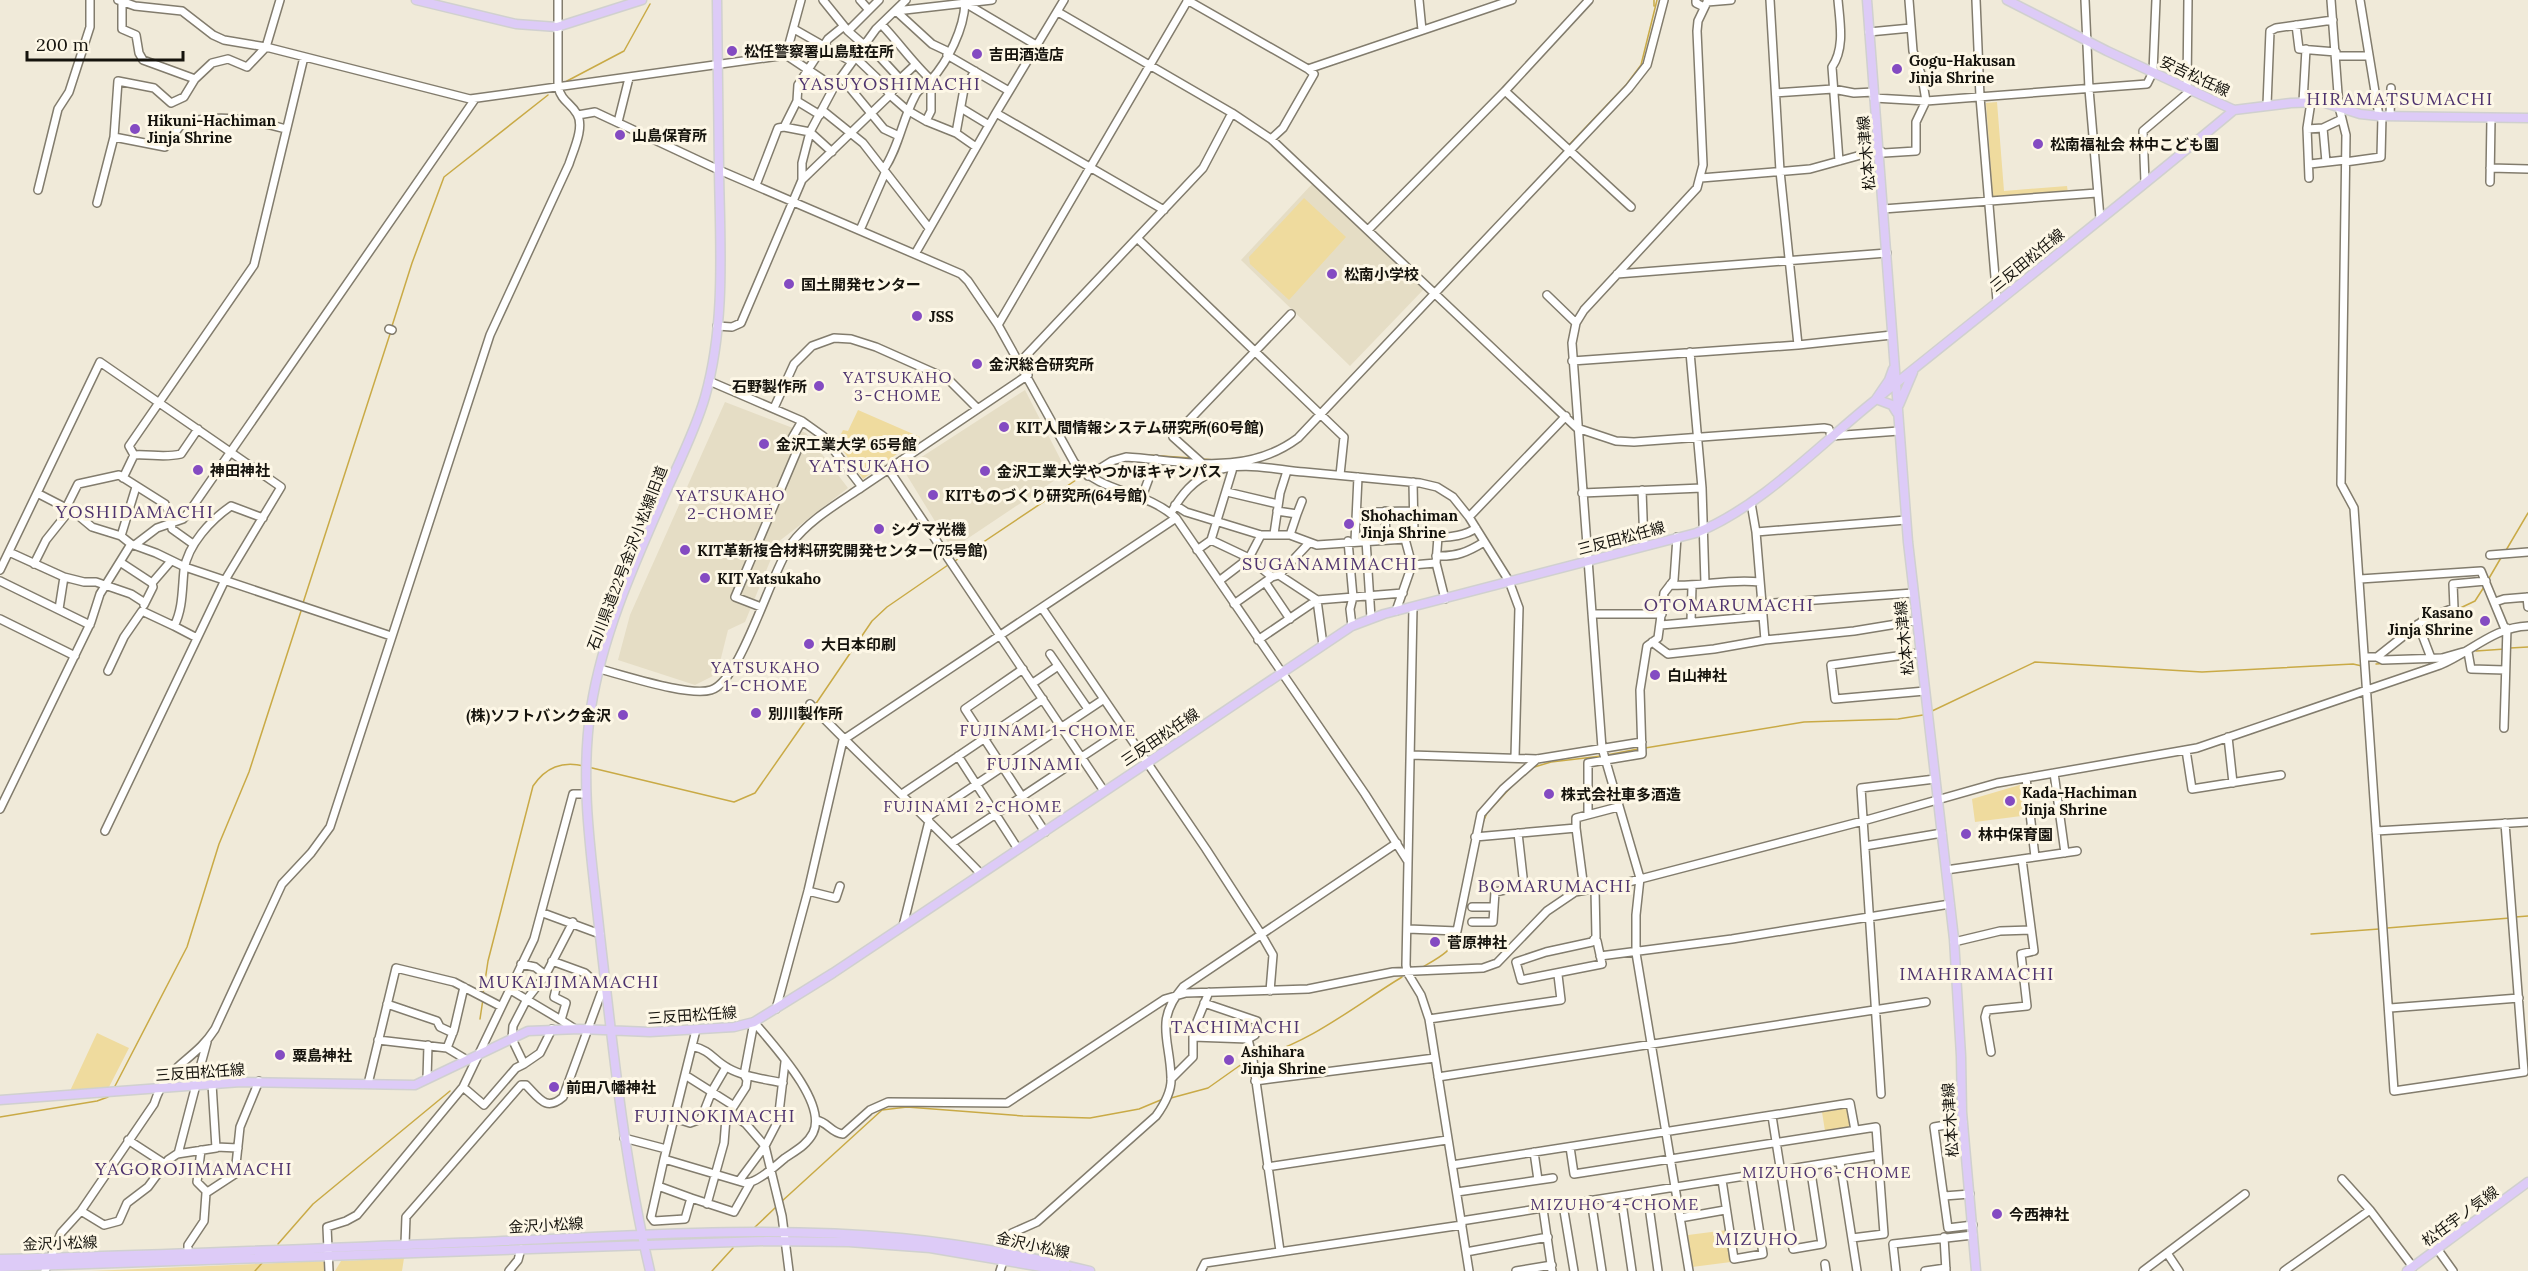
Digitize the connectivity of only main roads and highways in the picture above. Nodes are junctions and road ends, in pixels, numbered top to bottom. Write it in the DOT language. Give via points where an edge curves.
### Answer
graph roads {
  1 [pos="416,0"];
  2 [pos="642,0"];
  3 [pos="717,0"];
  4 [pos="1867,0"];
  5 [pos="2007,0"];
  6 [pos="2234,110"];
  7 [pos="2528,118"];
  8 [pos="1894,360"];
  9 [pos="1916,367"];
  10 [pos="1896,384"];
  11 [pos="1876,399"];
  12 [pos="1898,414"];
  13 [pos="610,1032"];
  14 [pos="0,1100"];
  15 [pos="2528,1182"];
  16 [pos="641,1234"];
  17 [pos="785,1237"];
  18 [pos="644,1244"];
  19 [pos="328,1252"];
  20 [pos="1005,1255"];
  21 [pos="0,1259"];
  22 [pos="48,1264"];
  23 [pos="0,1267"];
  24 [pos="2410,1269"];
  25 [pos="650,1271"];
  26 [pos="1065,1271"];
  27 [pos="1090,1271"];
  28 [pos="1976,1271"];
  1 -- 2 [label="main road" via="516,24 557,27"];
  3 -- 13 [label="main road, 石川県道22号金沢小松線旧道" via="721,244 717,326 709,381 695,427 615,617 591,708 585,794"];
  4 -- 8 [label="main road, 松本木津線"];
  5 -- 6 [label="main road, 安吉松任線"];
  6 -- 7 [label="main road, 安吉松任線" via="2322,102 2360,114 2384,116"];
  6 -- 9 [label="main road, 三反田松任線"];
  8 -- 9 [label="main road" via="1904,372"];
  8 -- 10 [label="main road, 松本木津線"];
  8 -- 11 [label="main road" via="1889,380"];
  9 -- 10 [label="main road, 三反田松任線"];
  9 -- 12 [label="main road" via="1905,386"];
  10 -- 11 [label="main road, 三反田松任線"];
  10 -- 12 [label="main road, 松本木津線"];
  11 -- 12 [label="main road" via="1892,405"];
  11 -- 13 [label="main road, 三反田松任線" via="1751,503 1702,530 1352,626 754,1022 696,1030"];
  12 -- 28 [label="main road, 松本木津線" via="1919,654 1954,942 1963,1122"];
  13 -- 14 [label="main road, 三反田松任線" via="528,1031 409,1085 260,1082"];
  13 -- 16 [label="main road, 石川県道22号金沢小松線旧道"];
  15 -- 24 [label="main road, 松任宇ノ気線"];
  16 -- 17 [label="main road, 金沢小松線"];
  16 -- 18 [label="main road, 石川県道22号金沢小松線旧道"];
  16 -- 19 [label="main road, 金沢小松線" via="405,1244"];
  17 -- 18 [label="main road, 金沢小松線"];
  17 -- 20 [label="main road, 金沢小松線" via="899,1238"];
  18 -- 19 [label="main road, 金沢小松線"];
  18 -- 25 [label="main road, 石川県道22号金沢小松線旧道"];
  19 -- 22 [label="main road, 金沢小松線"];
  19 -- 22 [label="main road, 金沢小松線" via="188,1253"];
  20 -- 26 [label="main road, 金沢小松線"];
  20 -- 27 [label="main road, 金沢小松線"];
  21 -- 22 [label="main road, 金沢小松線"];
  22 -- 23 [label="main road, 金沢小松線"];
}
